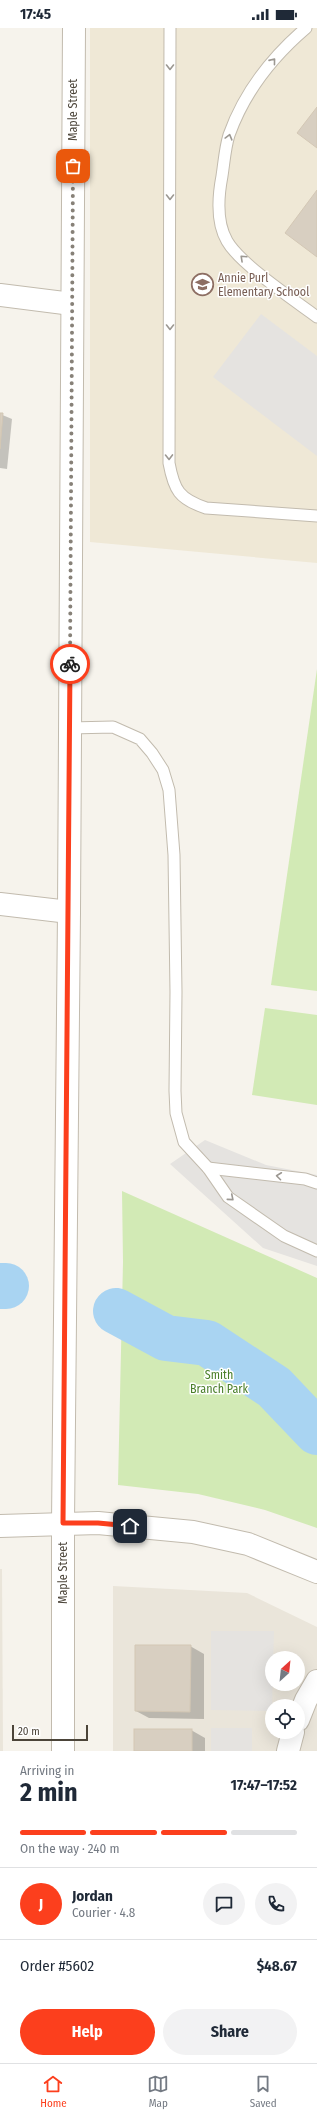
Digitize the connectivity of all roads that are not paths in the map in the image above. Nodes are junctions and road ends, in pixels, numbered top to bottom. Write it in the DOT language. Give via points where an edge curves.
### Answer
graph roads {
  1 [pos="74,28"];
  2 [pos="170,28"];
  3 [pos="306,28"];
  4 [pos="0,295"];
  5 [pos="72,304"];
  6 [pos="317,317"];
  7 [pos="317,516"];
  8 [pos="70,728"];
  9 [pos="0,904"];
  10 [pos="69,912"];
  11 [pos="208,1168"];
  12 [pos="317,1183"];
  13 [pos="317,1251"];
  14 [pos="63,1523"];
  15 [pos="0,1526"];
  16 [pos="317,1572"];
  17 [pos="317,1681"];
  18 [pos="305,1702"];
  19 [pos="291,1739"];
  20 [pos="63,1751"];
  21 [pos="288,1751"];
  1 -- 5 [label="street, Maple Street"];
  2 -- 7 [label="lane, one-way" via="169,463 172,479 179,495 193,504 206,508"];
  6 -- 3 [label="lane, one-way" via="242,258 227,241 220,222 218,195 228,136 244,100 287,44"];
  4 -- 5 [label="street"];
  5 -- 8 [label="street, Maple Street"];
  8 -- 10 [label="street, Maple Street"];
  8 -- 11 [label="lane" via="113,727 140,739 162,770 169,790 174,855 176,1114 184,1142"];
  9 -- 10 [label="street"];
  10 -- 14 [label="street, Maple Street"];
  12 -- 11 [label="lane, one-way" via="305,1179"];
  11 -- 13 [label="lane, one-way" via="228,1197 284,1236"];
  14 -- 15 [label="street"];
  14 -- 16 [label="street" via="98,1523 193,1532 248,1544"];
  14 -- 20 [label="street, Maple Street"];
  17 -- 18 [label="street"];
  19 -- 21 [label="street"];
}
